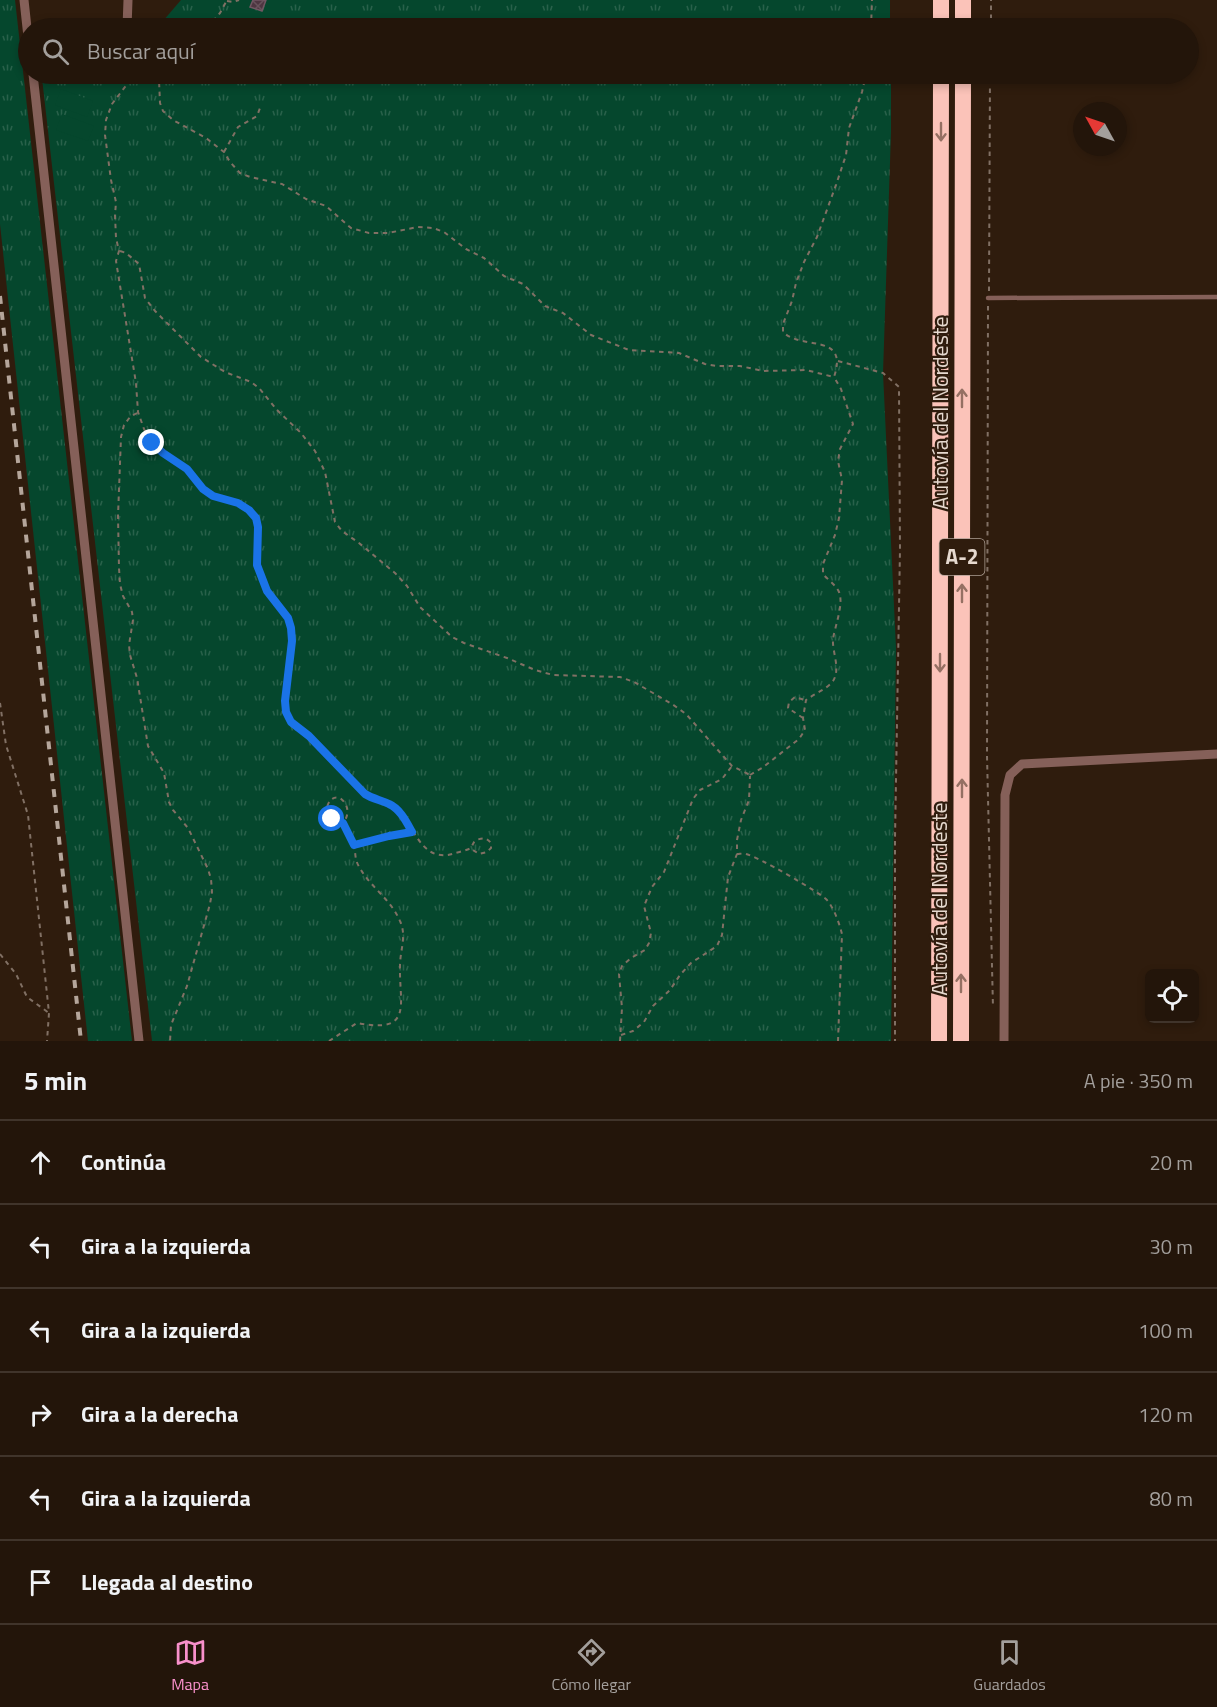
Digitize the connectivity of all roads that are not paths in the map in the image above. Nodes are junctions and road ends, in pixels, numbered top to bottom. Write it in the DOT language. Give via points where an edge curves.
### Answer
graph roads {
  1 [pos="24,0"];
  2 [pos="128,0"];
  3 [pos="941,0"];
  4 [pos="963,0"];
  5 [pos="26,18"];
  6 [pos="127,18"];
  7 [pos="941,18"];
  8 [pos="963,18"];
  9 [pos="34,84"];
  10 [pos="941,84"];
  11 [pos="963,84"];
  12 [pos="1217,297"];
  13 [pos="988,298"];
  14 [pos="1217,754"];
  15 [pos="139,1041"];
  16 [pos="939,1041"];
  17 [pos="961,1041"];
  18 [pos="1004,1041"];
  1 -- 5 [label="street"];
  2 -- 6 [label="street"];
  3 -- 7 [label="highway"];
  4 -- 8 [label="highway"];
  9 -- 15 [label="street"];
  10 -- 16 [label="highway, A-2, one-way"];
  17 -- 11 [label="highway, Autovía del Nordeste / A-2, one-way"];
  12 -- 13 [label="lane"];
  14 -- 18 [label="street" via="1022,764 1010,775 1005,795"];
}
